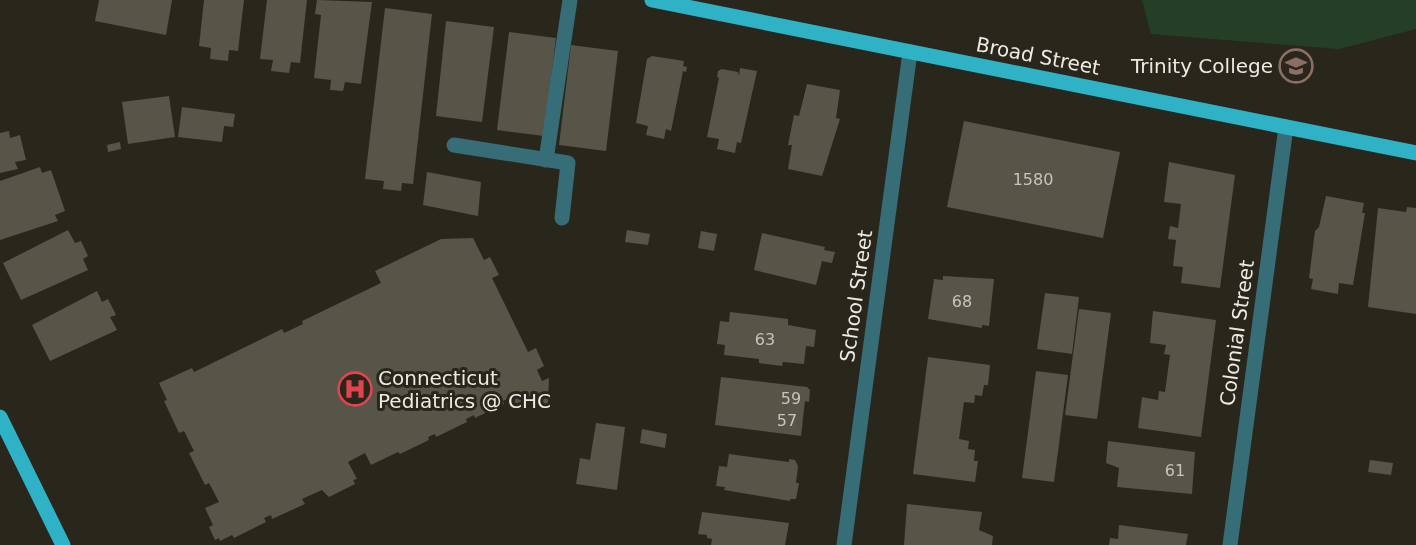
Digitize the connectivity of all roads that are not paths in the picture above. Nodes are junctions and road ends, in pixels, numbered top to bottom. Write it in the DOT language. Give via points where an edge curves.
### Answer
graph roads {
  1 [pos="570,0"];
  2 [pos="652,0"];
  3 [pos="910,52"];
  4 [pos="1286,127"];
  5 [pos="454,145"];
  6 [pos="1416,153"];
  7 [pos="546,160"];
  8 [pos="562,218"];
  9 [pos="0,417"];
  10 [pos="63,545"];
  11 [pos="844,545"];
  12 [pos="1230,545"];
  1 -- 7 [label="street"];
  2 -- 3 [label="main road, Broad Street"];
  3 -- 4 [label="main road, Broad Street"];
  3 -- 11 [label="street, School Street"];
  4 -- 6 [label="main road, Broad Street"];
  4 -- 12 [label="street, Colonial Street"];
  5 -- 7 [label="street"];
  7 -- 8 [label="street" via="568,164"];
  9 -- 10 [label="main road"];
}
